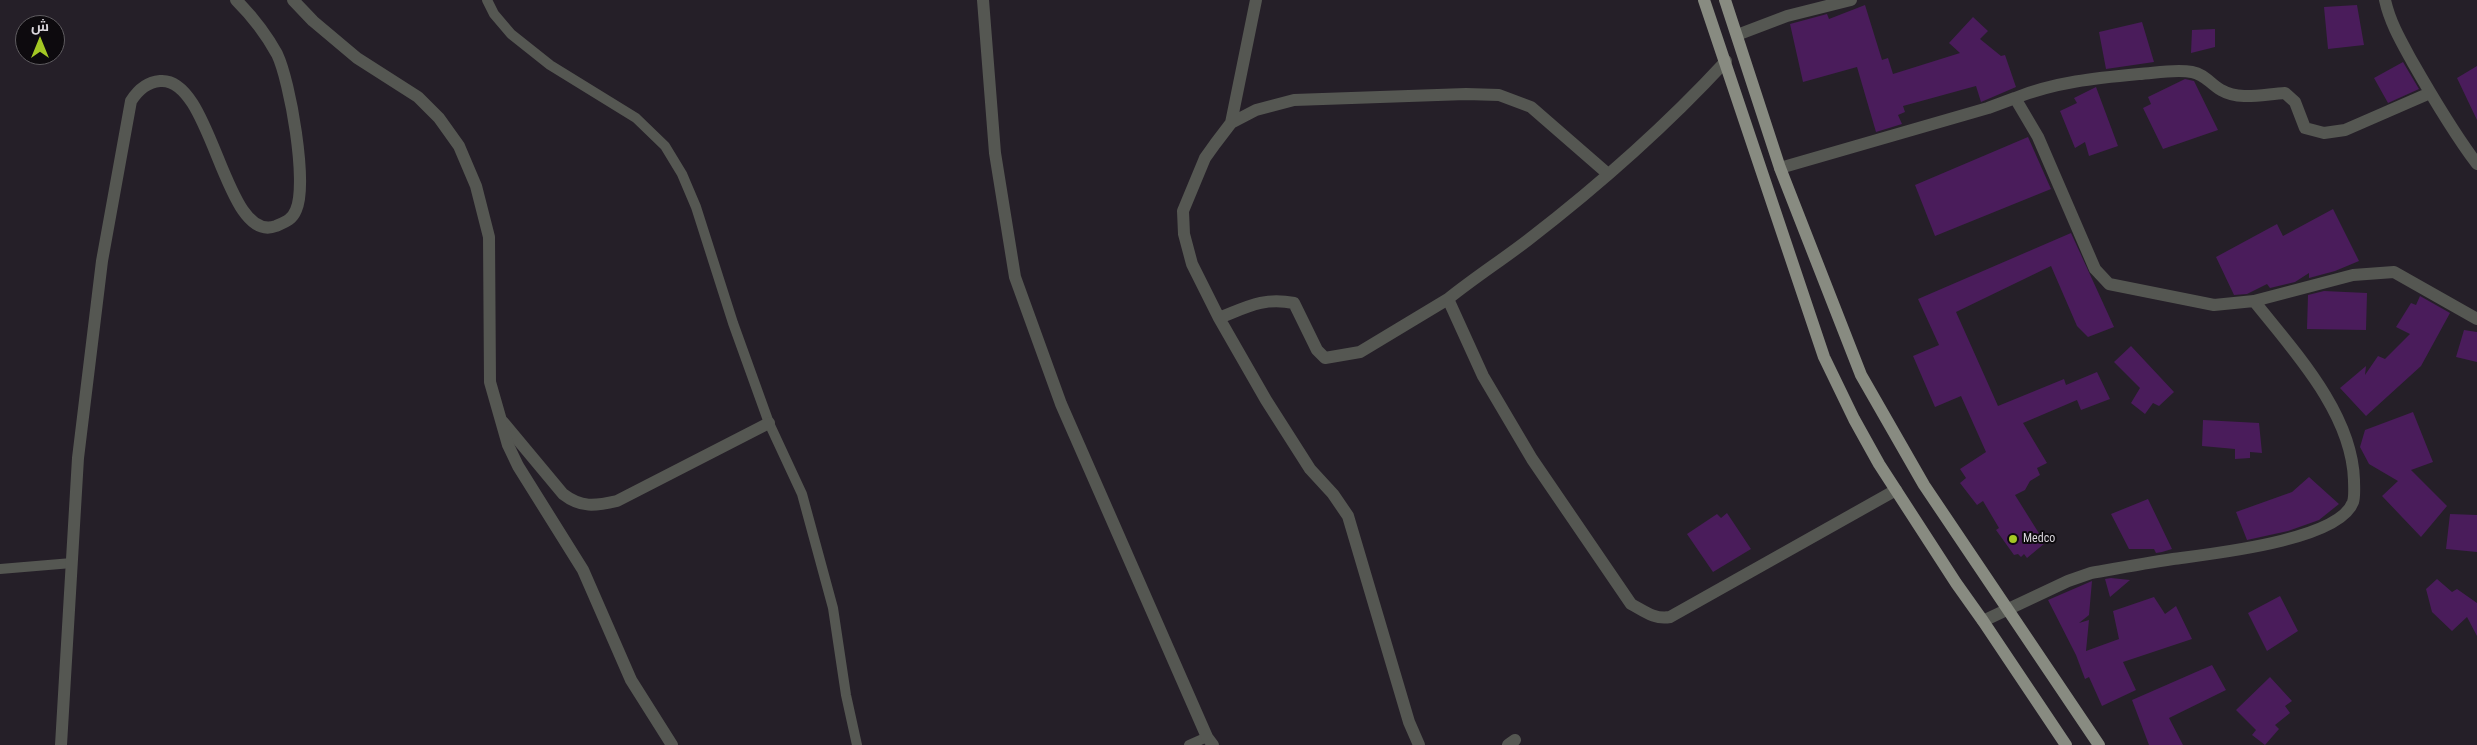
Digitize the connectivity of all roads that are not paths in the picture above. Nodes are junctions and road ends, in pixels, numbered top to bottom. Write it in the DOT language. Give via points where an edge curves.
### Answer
graph roads {
  1 [pos="236,0"];
  2 [pos="293,0"];
  3 [pos="487,0"];
  4 [pos="983,0"];
  5 [pos="1256,0"];
  6 [pos="1704,0"];
  7 [pos="1725,0"];
  8 [pos="1851,0"];
  9 [pos="2384,0"];
  10 [pos="1736,36"];
  11 [pos="1726,61"];
  12 [pos="2430,93"];
  13 [pos="2015,98"];
  14 [pos="1231,124"];
  15 [pos="2477,164"];
  16 [pos="1780,168"];
  17 [pos="1608,174"];
  18 [pos="1448,299"];
  19 [pos="2254,301"];
  20 [pos="1219,318"];
  21 [pos="2477,318"];
  22 [pos="497,411"];
  23 [pos="769,423"];
  24 [pos="1896,490"];
  25 [pos="72,563"];
  26 [pos="0,569"];
  27 [pos="2008,611"];
  28 [pos="1984,621"];
  29 [pos="1210,741"];
  30 [pos="61,745"];
  31 [pos="672,745"];
  32 [pos="857,745"];
  33 [pos="1189,745"];
  34 [pos="1419,745"];
  35 [pos="2066,745"];
  36 [pos="2099,745"];
  1 -- 25 [label="street" via="261,28 277,55 287,84 301,179 300,201 289,220 271,227 252,222 242,212 214,146 178,85 165,80 153,82 138,91 131,101 102,261 78,458"];
  2 -- 22 [label="street" via="312,21 357,58 418,97 439,118 459,146 476,186 489,237 490,382"];
  3 -- 23 [label="lane" via="511,34 550,66 636,118 665,146 696,207 732,323"];
  4 -- 29 [label="street" via="995,153 1015,277 1061,404"];
  5 -- 14 [label="street"];
  6 -- 11 [label="main road"];
  7 -- 10 [label="main road"];
  8 -- 10 [label="street" via="1787,16"];
  9 -- 12 [label="street" via="2388,14"];
  10 -- 16 [label="main road"];
  11 -- 17 [label="street" via="1678,113"];
  11 -- 24 [label="main road" via="1824,357 1854,419"];
  12 -- 13 [label="street" via="2345,130 2324,134 2305,128 2295,102 2285,93 2250,97 2232,94 2221,90 2205,76 2192,72 2158,72 2063,82"];
  12 -- 15 [label="street"];
  13 -- 16 [label="street"];
  13 -- 19 [label="street" via="2038,137 2095,269 2109,284 2214,304"];
  14 -- 17 [label="street" via="1256,110 1294,100 1466,94 1499,96 1530,107"];
  14 -- 20 [label="street" via="1204,158 1183,212 1184,234 1192,264"];
  16 -- 27 [label="main road" via="1841,328 1868,389 1924,485"];
  17 -- 18 [label="street" via="1529,240"];
  18 -- 20 [label="street" via="1360,352 1325,358 1317,350 1294,303 1263,301"];
  18 -- 24 [label="street" via="1483,376 1532,459 1631,604 1661,619 1670,617"];
  19 -- 21 [label="street" via="2353,275 2394,272"];
  19 -- 27 [label="street" via="2333,409 2346,436 2354,484 2352,503 2345,513 2328,524 2278,542 2091,573"];
  20 -- 34 [label="street" via="1310,469 1348,516 1409,722"];
  22 -- 23 [label="street" via="507,430 563,494 573,501 595,506 617,501"];
  22 -- 31 [label="street" via="518,466 583,570 631,680"];
  23 -- 32 [label="lane" via="802,494 823,565"];
  24 -- 28 [label="main road"];
  25 -- 26 [label="lane"];
  25 -- 30 [label="street"];
  27 -- 28 [label="street"];
  27 -- 36 [label="main road"];
  28 -- 35 [label="main road"];
  29 -- 33 [label="lane"];
}
